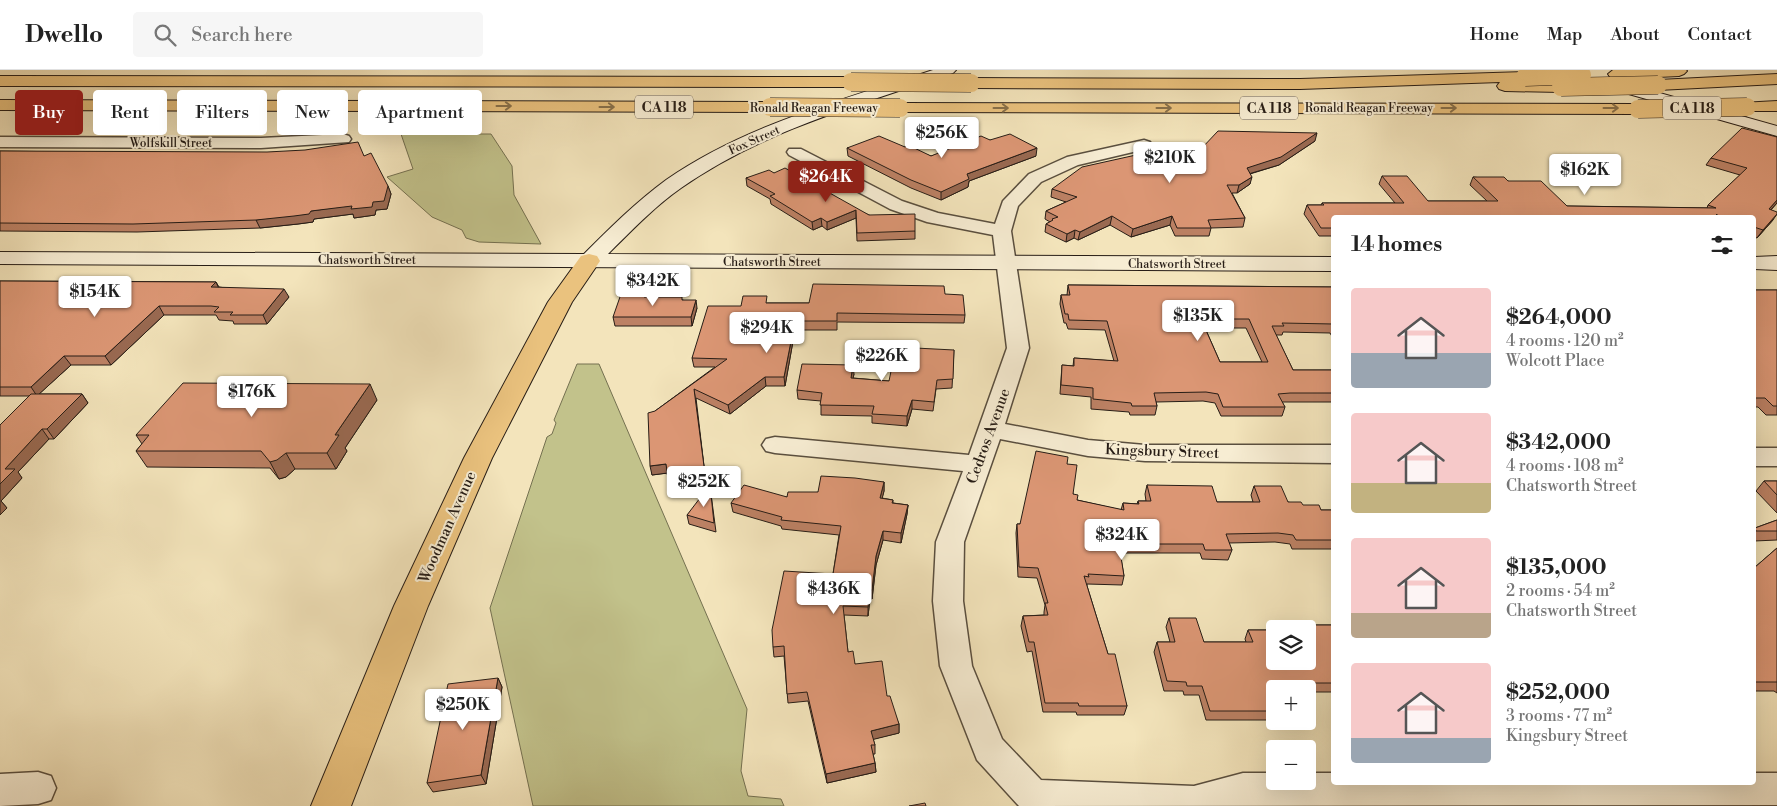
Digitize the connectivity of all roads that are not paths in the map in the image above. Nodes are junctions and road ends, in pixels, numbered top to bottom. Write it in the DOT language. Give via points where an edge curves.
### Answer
graph roads {
  1 [pos="948,70"];
  2 [pos="1555,70"];
  3 [pos="1701,70"];
  4 [pos="1777,79"];
  5 [pos="0,81"];
  6 [pos="1300,84"];
  7 [pos="0,105"];
  8 [pos="1777,106"];
  9 [pos="1777,131"];
  10 [pos="343,139"];
  11 [pos="0,142"];
  12 [pos="1144,145"];
  13 [pos="795,152"];
  14 [pos="1002,230"];
  15 [pos="0,258"];
  16 [pos="589,261"];
  17 [pos="1006,263"];
  18 [pos="1756,263"];
  19 [pos="1777,263"];
  20 [pos="1331,264"];
  21 [pos="991,429"];
  22 [pos="775,445"];
  23 [pos="1331,454"];
  24 [pos="1756,457"];
  25 [pos="1777,457"];
  26 [pos="977,464"];
  27 [pos="38,788"];
  28 [pos="1777,789"];
  29 [pos="0,792"];
  30 [pos="1245,798"];
  31 [pos="332,806"];
  1 -- 16 [label="main road, Fox Street" via="786,125 723,154 684,177 636,215"];
  2 -- 9 [label="main road"];
  3 -- 6 [label="main road, Ronald Reagan Freeway / CA 118, bridge"];
  4 -- 6 [label="main road, bridge" via="1561,87"];
  5 -- 6 [label="main road, Ronald Reagan Freeway / CA 118, bridge"];
  7 -- 8 [label="main road, Ronald Reagan Freeway / CA 118, one-way, bridge"];
  10 -- 11 [label="street, Wolfskill Street" via="261,143"];
  12 -- 14 [label="street, Cedros Avenue" via="1073,162 1035,178 1009,205"];
  13 -- 14 [label="street" via="896,205 934,218"];
  14 -- 17 [label="street, Cedros Avenue"];
  15 -- 16 [label="main road, Chatsworth Street"];
  16 -- 17 [label="main road, Chatsworth Street"];
  16 -- 31 [label="main road, Woodman Avenue" via="560,302 478,458 411,606"];
  17 -- 20 [label="main road, Chatsworth Street"];
  17 -- 21 [label="street, Cedros Avenue" via="1018,348"];
  18 -- 19 [label="main road"];
  21 -- 23 [label="street, Kingsbury Street" via="1088,448 1145,453"];
  21 -- 26 [label="street, Cedros Avenue"];
  22 -- 26 [label="street"];
  24 -- 25 [label="street"];
  26 -- 30 [label="street, Cedros Avenue" via="950,542 948,601 956,666 989,749 1033,796 1194,802"];
  27 -- 29 [label="street"];
  28 -- 30 [label="street"];
}
